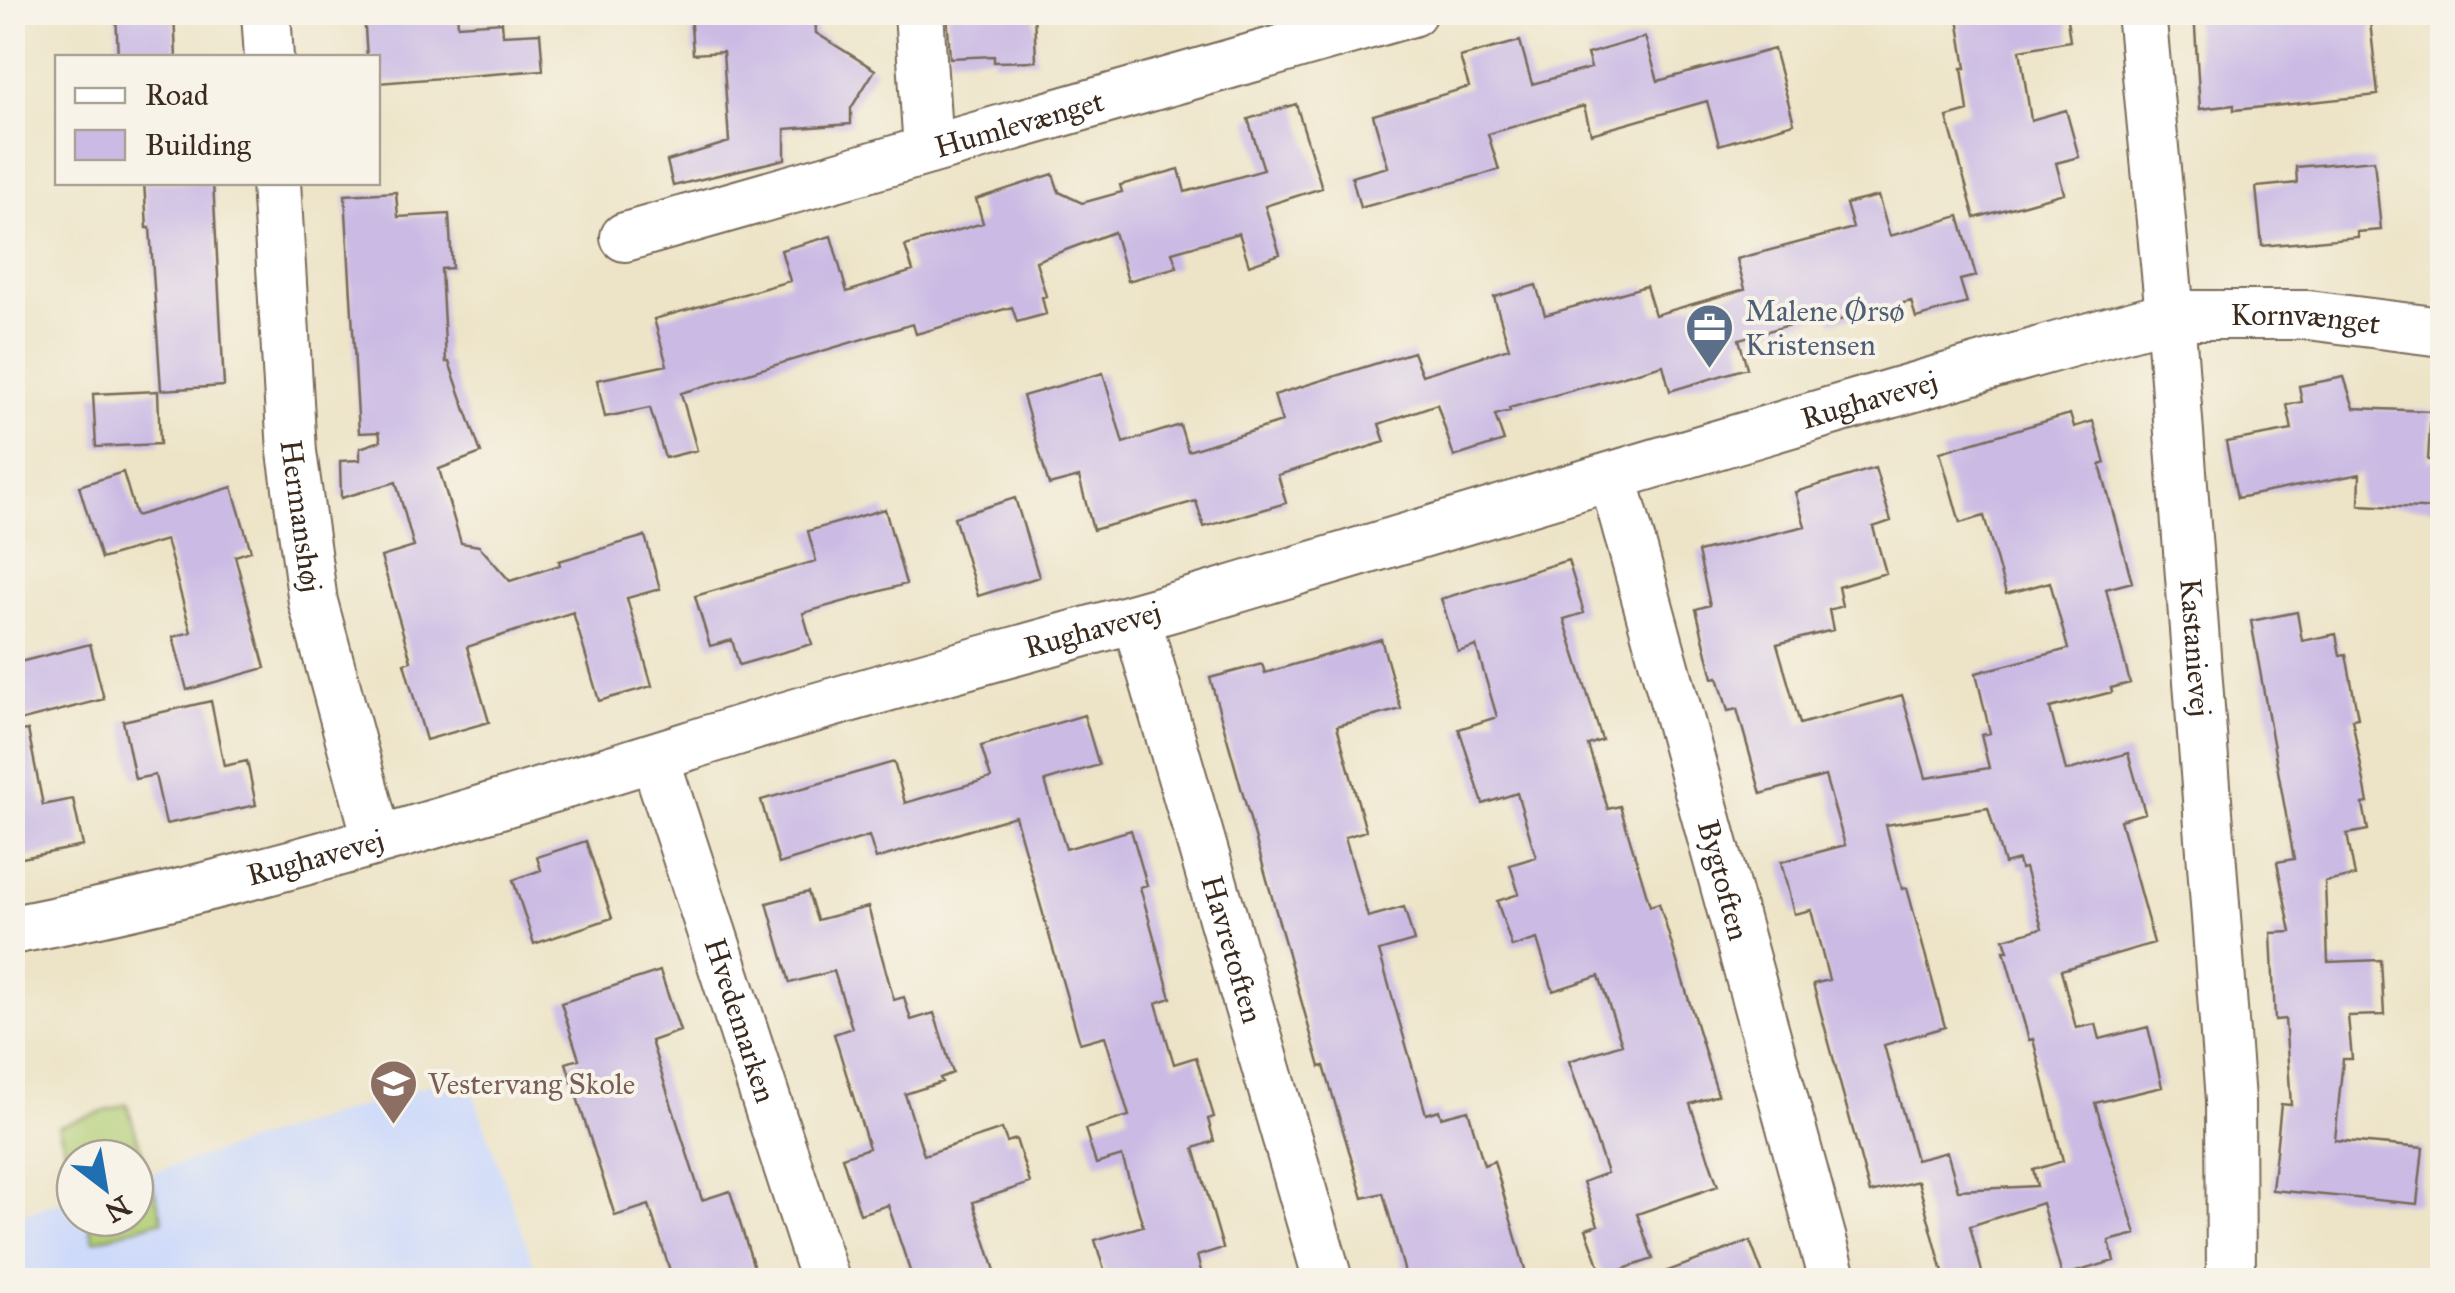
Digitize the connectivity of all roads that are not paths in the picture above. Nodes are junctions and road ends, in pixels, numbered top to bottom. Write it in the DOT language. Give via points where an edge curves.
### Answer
graph roads {
  1 [pos="266,12"];
  2 [pos="919,12"];
  3 [pos="1412,12"];
  4 [pos="2141,12"];
  5 [pos="269,55"];
  6 [pos="928,150"];
  7 [pos="276,185"];
  8 [pos="625,237"];
  9 [pos="2170,315"];
  10 [pos="2442,332"];
  11 [pos="1614,477"];
  12 [pos="1136,618"];
  13 [pos="655,759"];
  14 [pos="377,839"];
  15 [pos="12,930"];
  16 [pos="825,1280"];
  17 [pos="1328,1280"];
  18 [pos="1833,1280"];
  19 [pos="2231,1280"];
  1 -- 5 [label="street"];
  2 -- 6 [label="street"];
  3 -- 6 [label="street, Humlevænget"];
  4 -- 9 [label="street, Kastanievej"];
  6 -- 8 [label="street, Humlevænget"];
  7 -- 14 [label="street, Hermanshøj" via="292,452 314,602"];
  9 -- 10 [label="street, Kornvænget" via="2308,314"];
  9 -- 11 [label="street, Rughavevej"];
  9 -- 19 [label="street, Kastanievej" via="2230,1100"];
  11 -- 12 [label="street, Rughavevej"];
  11 -- 18 [label="street, Bygtoften"];
  12 -- 13 [label="street, Rughavevej"];
  12 -- 17 [label="street, Havretoften"];
  13 -- 14 [label="street, Rughavevej"];
  13 -- 16 [label="street, Hvedemarken"];
  14 -- 15 [label="street, Rughavevej" via="139,906"];
}
